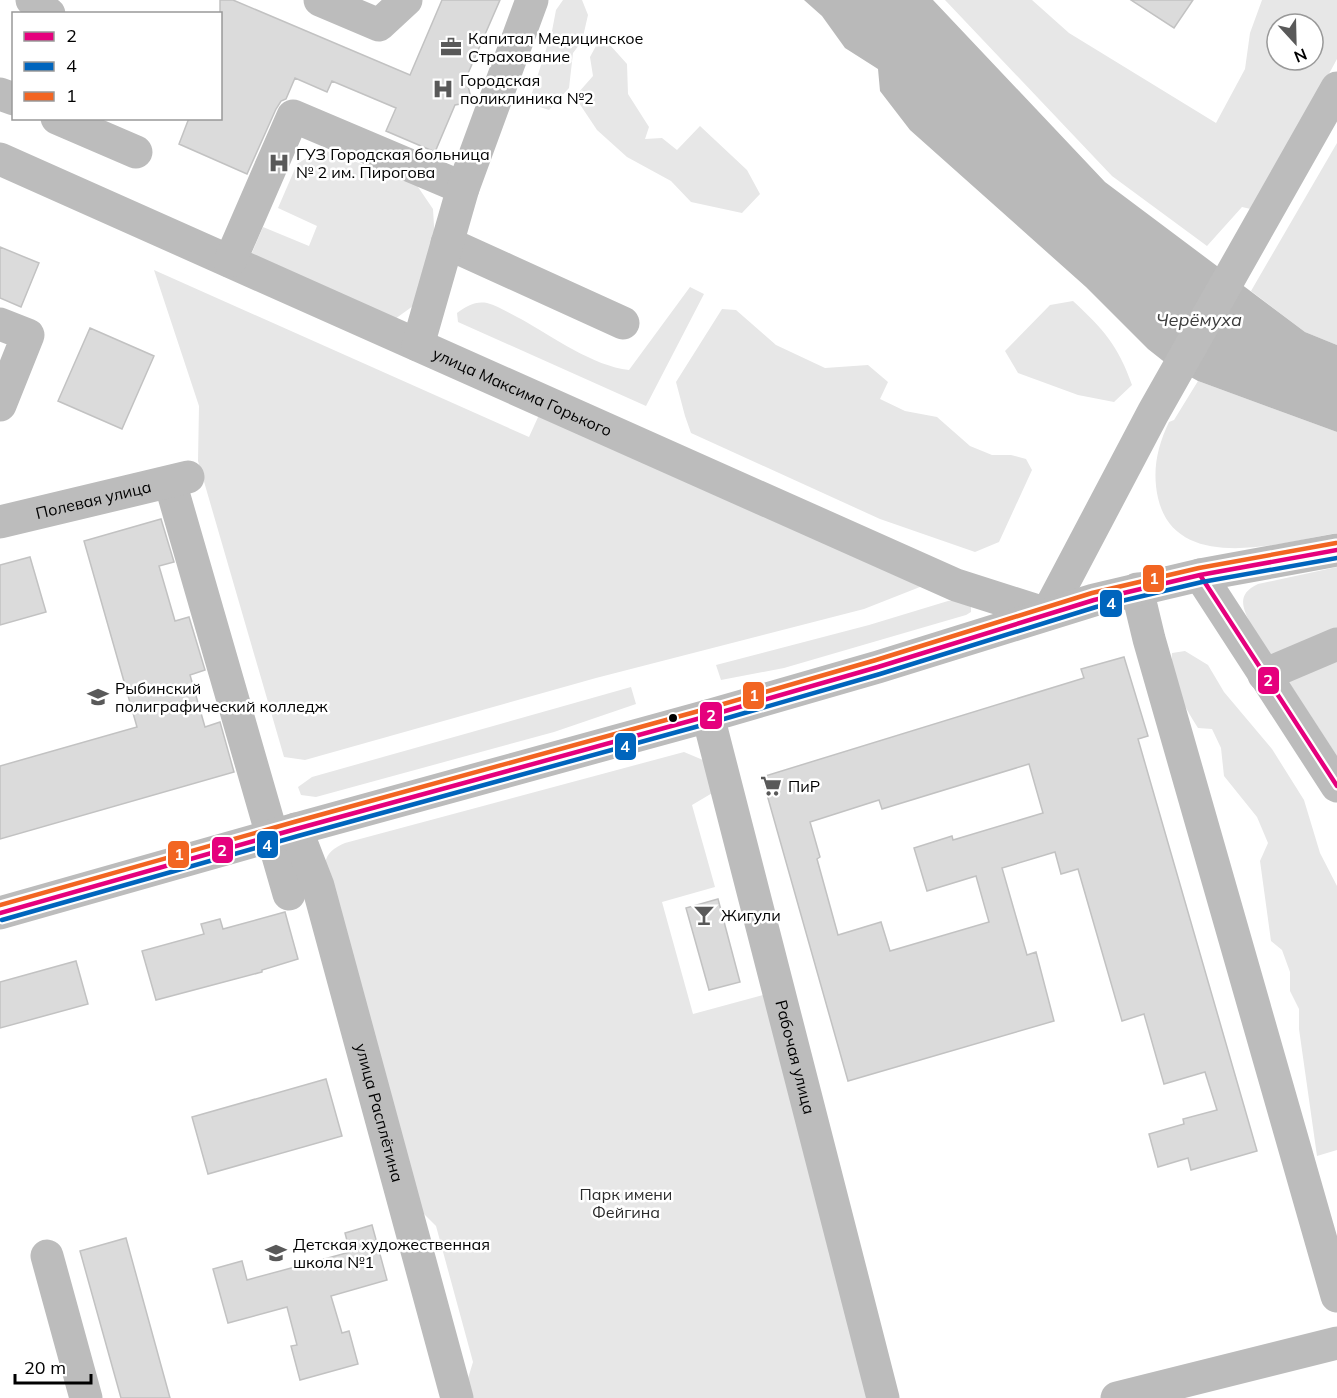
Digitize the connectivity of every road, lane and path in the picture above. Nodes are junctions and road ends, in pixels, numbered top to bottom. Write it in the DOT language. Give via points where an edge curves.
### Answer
graph roads {
  1 [pos="32,0"];
  2 [pos="320,0"];
  3 [pos="406,0"];
  4 [pos="532,0"];
  5 [pos="47,12"];
  6 [pos="1337,88"];
  7 [pos="62,120"];
  8 [pos="136,152"];
  9 [pos="0,159"];
  10 [pos="463,188"];
  11 [pos="447,243"];
  12 [pos="230,261"];
  13 [pos="622,323"];
  14 [pos="0,324"];
  15 [pos="418,345"];
  16 [pos="0,405"];
  17 [pos="2,514"];
  18 [pos="1337,550"];
  19 [pos="1200,575"];
  20 [pos="1137,589"];
  21 [pos="1047,614"];
  22 [pos="1337,644"];
  23 [pos="1264,675"];
  24 [pos="708,716"];
  25 [pos="1337,786"];
  26 [pos="284,832"];
  27 [pos="289,894"];
  28 [pos="0,913"];
  29 [pos="47,1256"];
  30 [pos="1337,1296"];
  31 [pos="1337,1343"];
  32 [pos="86,1398"];
  33 [pos="457,1398"];
  34 [pos="883,1398"];
  35 [pos="1117,1398"];
  1 -- 5 [label="street"];
  2 -- 3 [label="street" via="379,24"];
  4 -- 10 [label="street"];
  6 -- 21 [label="street" via="1153,413"];
  7 -- 8 [label="street"];
  9 -- 12 [label="street, улица Максима Горького"];
  10 -- 11 [label="street"];
  10 -- 12 [label="street" via="293,116"];
  11 -- 13 [label="street"];
  11 -- 15 [label="street"];
  12 -- 15 [label="street, улица Максима Горького"];
  14 -- 16 [label="street" via="28,335"];
  15 -- 21 [label="street, улица Максима Горького" via="963,589"];
  17 -- 26 [label="street, Полевая улица" via="179,480"];
  18 -- 19 [label="street"];
  19 -- 20 [label="street"];
  19 -- 23 [label="street"];
  20 -- 21 [label="street"];
  20 -- 30 [label="street"];
  21 -- 24 [label="street" via="878,668"];
  22 -- 23 [label="street"];
  23 -- 25 [label="street"];
  24 -- 26 [label="street"];
  24 -- 34 [label="street, Рабочая улица"];
  26 -- 27 [label="street"];
  26 -- 28 [label="street"];
  26 -- 33 [label="street, улица Расплётина" via="318,886"];
  29 -- 32 [label="street"];
  31 -- 35 [label="street"];
}
